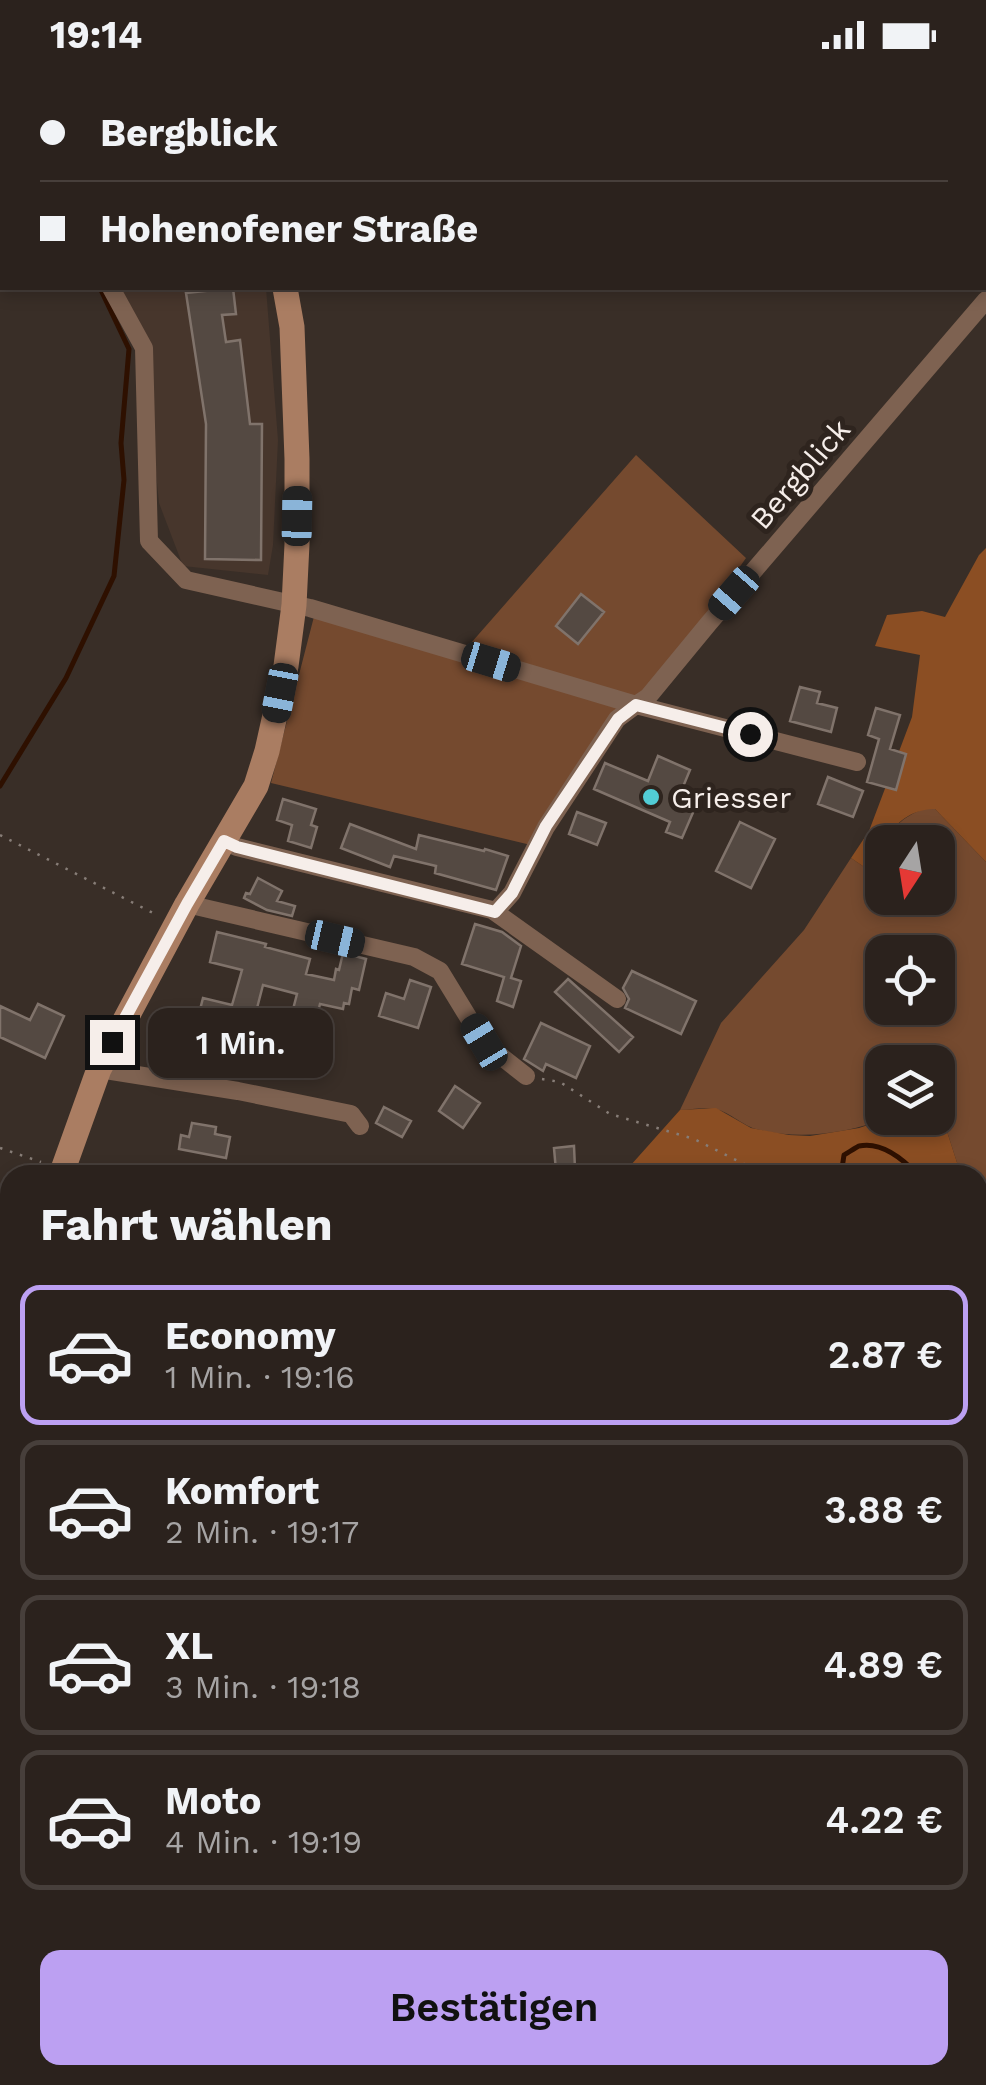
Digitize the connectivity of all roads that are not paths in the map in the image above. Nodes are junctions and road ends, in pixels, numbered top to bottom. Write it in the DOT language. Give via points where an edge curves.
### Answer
graph roads {
  1 [pos="112,290"];
  2 [pos="285,290"];
  3 [pos="972,290"];
  4 [pos="986,300"];
  5 [pos="966,323"];
  6 [pos="294,605"];
  7 [pos="636,705"];
  8 [pos="857,762"];
  9 [pos="224,841"];
  10 [pos="495,912"];
  11 [pos="181,914"];
  12 [pos="616,998"];
  13 [pos="99,1068"];
  14 [pos="526,1076"];
  15 [pos="360,1126"];
  16 [pos="64,1165"];
  1 -- 6 [label="street" via="144,348 149,541 186,580"];
  2 -- 6 [label="main road" via="296,419"];
  3 -- 5 [label="street"];
  4 -- 5 [label="street, Bergblick"];
  5 -- 7 [label="street, Bergblick"];
  6 -- 7 [label="street"];
  6 -- 9 [label="main road" via="267,751 256,786"];
  7 -- 8 [label="street"];
  7 -- 10 [label="street, Bergblick" via="618,719"];
  9 -- 10 [label="street"];
  9 -- 11 [label="main road"];
  10 -- 12 [label="street"];
  11 -- 13 [label="main road"];
  11 -- 14 [label="street" via="414,957 440,970 484,1042"];
  13 -- 15 [label="street" via="351,1114"];
  13 -- 16 [label="main road"];
}
